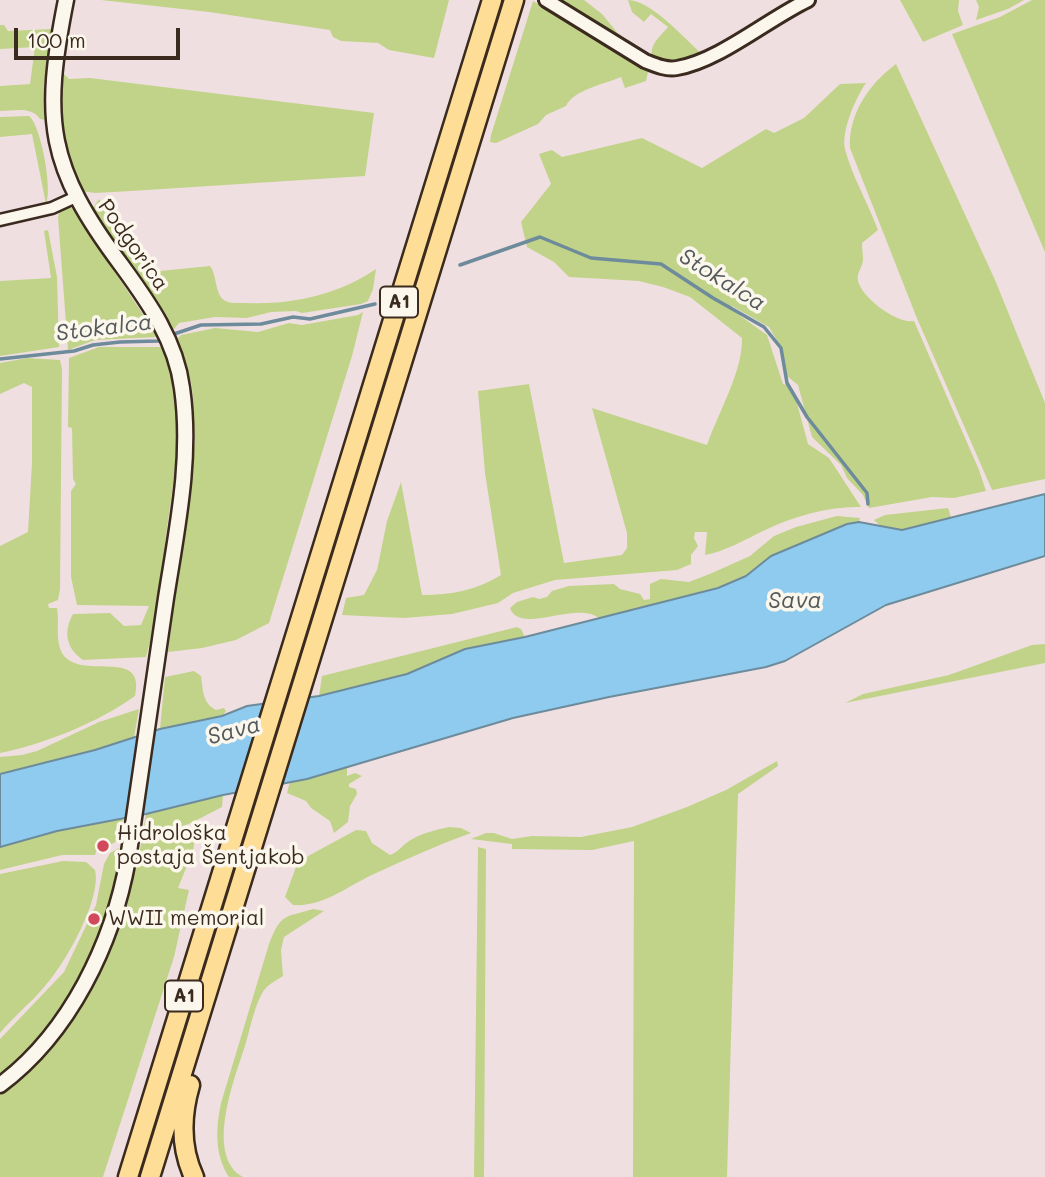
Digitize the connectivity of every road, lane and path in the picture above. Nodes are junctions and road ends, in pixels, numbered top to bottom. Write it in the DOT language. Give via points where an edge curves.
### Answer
graph roads {
  1 [pos="66,0"];
  2 [pos="492,0"];
  3 [pos="514,0"];
  4 [pos="546,0"];
  5 [pos="808,0"];
  6 [pos="75,197"];
  7 [pos="0,220"];
  8 [pos="220,950"];
  9 [pos="0,1085"];
  10 [pos="128,1177"];
  11 [pos="150,1177"];
  12 [pos="194,1177"];
  1 -- 6 [label="main road, Podgorica" via="53,82 53,115 61,160"];
  2 -- 10 [label="highway, A1"];
  3 -- 8 [label="highway, A1"];
  4 -- 5 [label="street" via="645,61 676,68 724,49"];
  6 -- 7 [label="street" via="52,208"];
  6 -- 9 [label="main road, Podgorica" via="142,294 172,348 187,434 119,900 106,942 85,984 38,1050"];
  8 -- 11 [label="highway, A1"];
  8 -- 12 [label="highway" via="220,981 183,1110 185,1153"];
}
